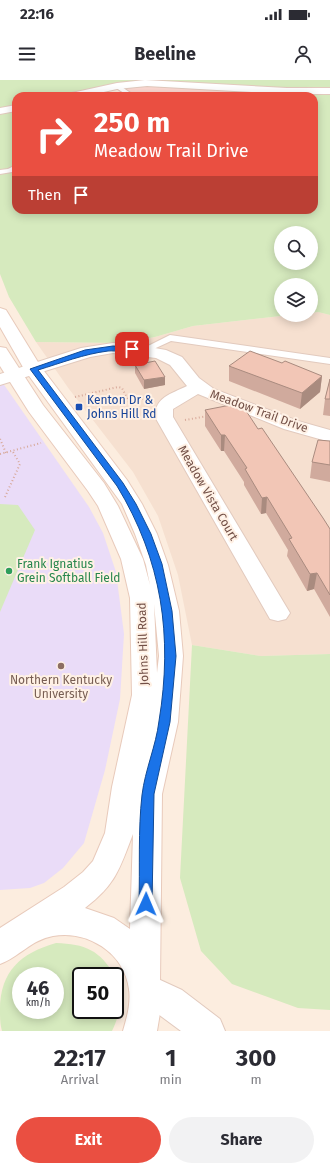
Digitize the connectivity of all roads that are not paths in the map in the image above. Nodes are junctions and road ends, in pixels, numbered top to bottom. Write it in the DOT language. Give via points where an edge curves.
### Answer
graph roads {
  1 [pos="117,86"];
  2 [pos="330,91"];
  3 [pos="89,92"];
  4 [pos="126,92"];
  5 [pos="12,109"];
  6 [pos="0,111"];
  7 [pos="12,169"];
  8 [pos="0,172"];
  9 [pos="0,313"];
  10 [pos="142,351"];
  11 [pos="0,352"];
  12 [pos="330,361"];
  13 [pos="16,375"];
  14 [pos="199,387"];
  15 [pos="330,436"];
  16 [pos="278,613"];
  17 [pos="23,931"];
  18 [pos="0,949"];
  19 [pos="145,987"];
  20 [pos="140,1031"];
  21 [pos="208,1031"];
  1 -- 2 [label="main road" via="162,83"];
  1 -- 3 [label="main road"];
  1 -- 4 [label="lane"];
  5 -- 6 [label="main road"];
  7 -- 8 [label="lane"];
  9 -- 13 [label="main road, Johns Hill Road"];
  10 -- 12 [label="lane" via="170,338"];
  10 -- 13 [label="main road, Meadow Trail Drive" via="113,348 99,350"];
  10 -- 14 [label="main road, Meadow Trail Drive" via="176,361"];
  11 -- 13 [label="main road, Johns Hill Road"];
  13 -- 17 [label="main road, Johns Hill Road" via="36,408 97,488 120,530 132,559 142,598 145,695 119,833 104,870 75,897"];
  13 -- 19 [label="main road, Johns Hill Road" via="120,485 146,534 157,564 167,611 171,656 165,722 148,794"];
  14 -- 15 [label="main road, Meadow Trail Drive" via="208,393 291,425"];
  14 -- 16 [label="main road, Meadow Vista Court" via="169,402 163,412"];
  17 -- 18 [label="main road"];
  17 -- 19 [label="main road" via="48,921 74,920 98,926 119,939 135,959"];
  19 -- 20 [label="main road" via="146,1010"];
  19 -- 21 [label="main road" via="170,1002"];
}
